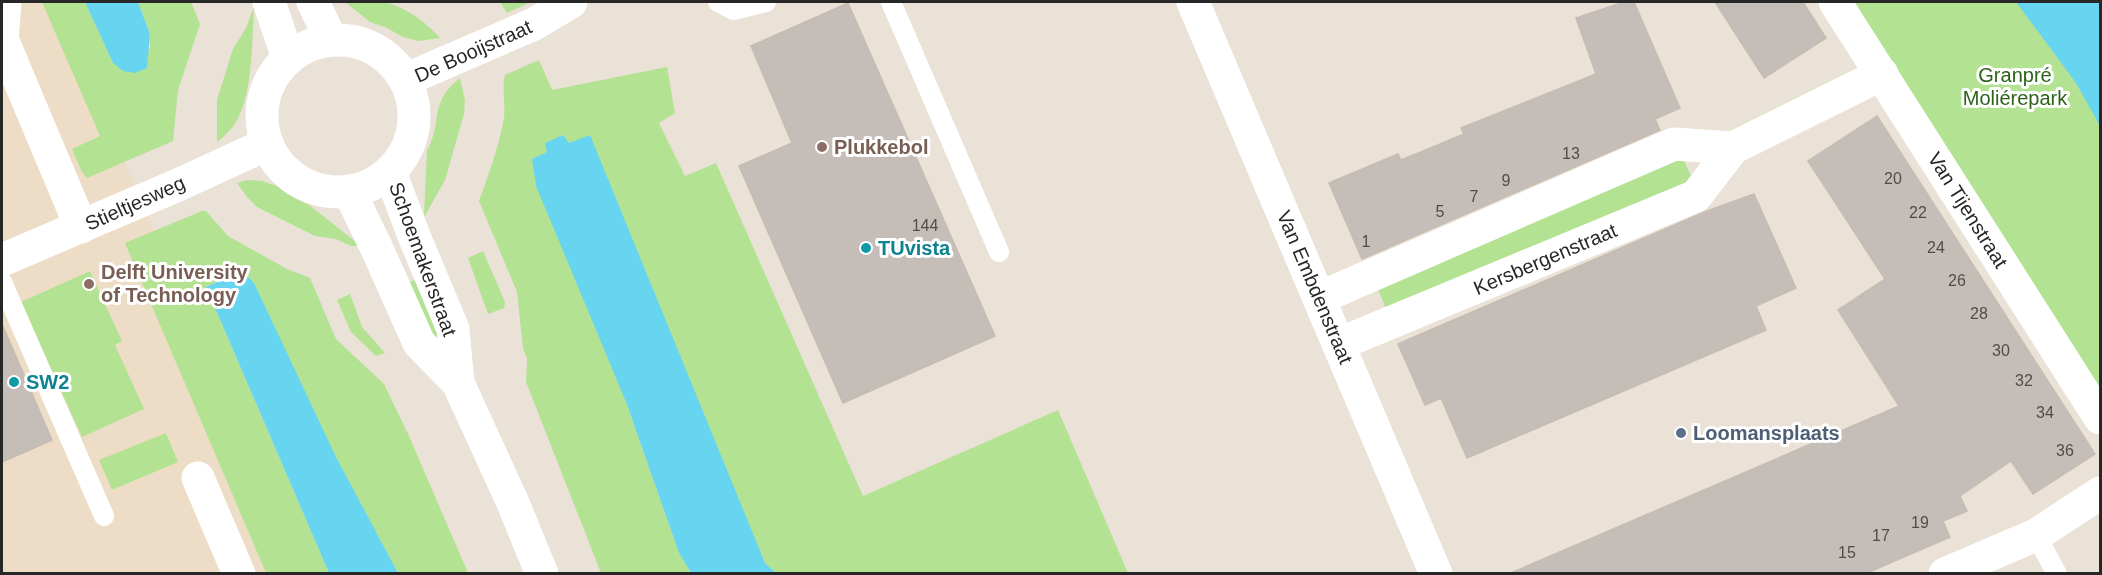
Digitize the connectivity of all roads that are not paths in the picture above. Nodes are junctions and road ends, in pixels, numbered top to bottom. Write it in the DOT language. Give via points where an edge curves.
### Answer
graph roads {
  1 [pos="5,2"];
  2 [pos="269,2"];
  3 [pos="313,2"];
  4 [pos="571,2"];
  5 [pos="718,2"];
  6 [pos="766,2"];
  7 [pos="891,2"];
  8 [pos="1193,2"];
  9 [pos="1834,2"];
  10 [pos="2,40"];
  11 [pos="331,40"];
  12 [pos="288,58"];
  13 [pos="1882,74"];
  14 [pos="405,80"];
  15 [pos="267,144"];
  16 [pos="1733,148"];
  17 [pos="390,172"];
  18 [pos="349,191"];
  19 [pos="81,227"];
  20 [pos="999,252"];
  21 [pos="2,260"];
  22 [pos="2,282"];
  23 [pos="1319,298"];
  24 [pos="1339,344"];
  25 [pos="458,383"];
  26 [pos="2100,418"];
  27 [pos="198,478"];
  28 [pos="2100,494"];
  29 [pos="104,516"];
  30 [pos="2036,535"];
  31 [pos="239,573"];
  32 [pos="542,573"];
  33 [pos="1436,573"];
  34 [pos="1946,573"];
  35 [pos="2057,573"];
  1 -- 10 [label="street"];
  2 -- 12 [label="street"];
  3 -- 11 [label="street"];
  4 -- 14 [label="street, De Booijstraat" via="534,24"];
  5 -- 6 [label="lane" via="734,10"];
  7 -- 20 [label="lane"];
  8 -- 23 [label="street, Van Embdenstraat"];
  9 -- 13 [label="street, Van Tijenstraat"];
  10 -- 19 [label="street"];
  11 -- 12 [label="street" via="308,46"];
  11 -- 14 [label="street" via="361,43 374,49"];
  12 -- 15 [label="street" via="269,82 263,97 262,129"];
  13 -- 16 [label="street, Kersbergenstraat"];
  13 -- 26 [label="street, Van Tijenstraat"];
  14 -- 17 [label="street" via="414,122 406,149"];
  15 -- 18 [label="street" via="275,160 300,183 332,192"];
  15 -- 19 [label="street, Stieltjesweg"];
  16 -- 23 [label="street" via="1674,144"];
  16 -- 24 [label="street, Kersbergenstraat" via="1696,196"];
  17 -- 18 [label="street" via="364,188"];
  17 -- 25 [label="street, Schoemakerstraat" via="453,329"];
  18 -- 25 [label="street, Schoemakerstraat" via="419,343"];
  19 -- 21 [label="street, Stieltjesweg"];
  22 -- 29 [label="lane"];
  23 -- 24 [label="street, Van Embdenstraat"];
  24 -- 33 [label="street, Van Embdenstraat"];
  25 -- 32 [label="street, Schoemakerstraat"];
  27 -- 31 [label="street"];
  28 -- 30 [label="street"];
  30 -- 34 [label="street"];
  30 -- 35 [label="lane"];
}
